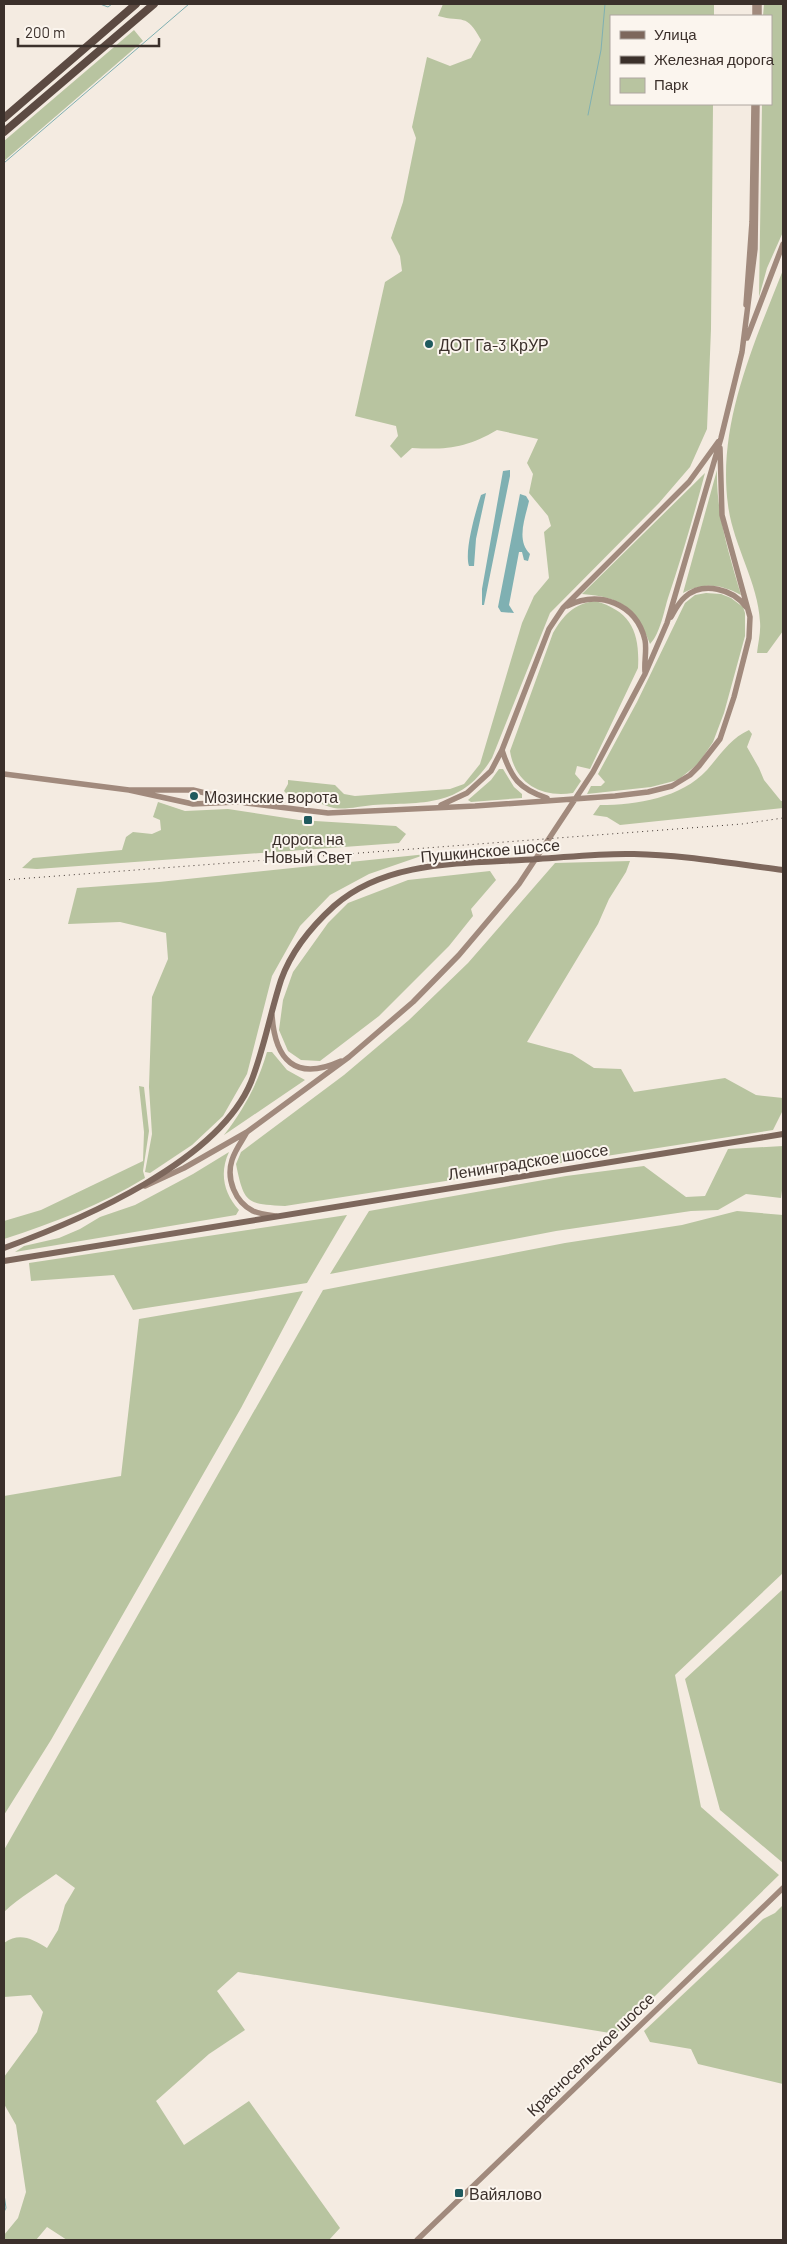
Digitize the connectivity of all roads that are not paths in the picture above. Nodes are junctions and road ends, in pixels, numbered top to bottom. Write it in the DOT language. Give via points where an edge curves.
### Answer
graph roads {
  1 [pos="136,4"];
  2 [pos="154,4"];
  3 [pos="754,105"];
  4 [pos="758,105"];
  5 [pos="4,118"];
  6 [pos="4,132"];
  7 [pos="783,244"];
  8 [pos="742,352"];
  9 [pos="720,438"];
  10 [pos="563,608"];
  11 [pos="749,611"];
  12 [pos="667,623"];
  13 [pos="645,674"];
  14 [pos="502,750"];
  15 [pos="4,774"];
  16 [pos="182,789"];
  17 [pos="129,790"];
  18 [pos="208,792"];
  19 [pos="552,800"];
  20 [pos="182,802"];
  21 [pos="242,802"];
  22 [pos="205,804"];
  23 [pos="428,808"];
  24 [pos="783,870"];
  25 [pos="272,1014"];
  26 [pos="349,1057"];
  27 [pos="247,1132"];
  28 [pos="783,1134"];
  29 [pos="134,1191"];
  30 [pos="276,1216"];
  31 [pos="4,1248"];
  32 [pos="4,1261"];
  33 [pos="783,1888"];
  34 [pos="418,2240"];
  1 -- 5 [label="highway"];
  2 -- 6 [label="highway"];
  3 -- 8 [label="main road" via="752,222"];
  4 -- 8 [label="main road" via="756,249"];
  7 -- 8 [label="main road"];
  8 -- 9 [label="main road"];
  9 -- 10 [label="main road" via="690,482"];
  9 -- 11 [label="main road" via="722,516"];
  9 -- 12 [label="main road"];
  10 -- 13 [label="main road" via="595,598 605,599 627,610 645,640"];
  10 -- 14 [label="main road" via="549,629"];
  11 -- 12 [label="main road" via="731,594 704,589 683,599"];
  11 -- 19 [label="main road" via="749,638 726,723 720,739 694,771 664,789"];
  12 -- 13 [label="main road"];
  13 -- 26 [label="main road" via="593,772 519,884 433,982"];
  14 -- 19 [label="main road" via="515,781"];
  14 -- 23 [label="main road" via="490,771 473,789 449,802"];
  15 -- 17 [label="main road"];
  16 -- 17 [label="main road"];
  16 -- 18 [label="main road"];
  16 -- 20 [label="main road" via="178,794"];
  17 -- 20 [label="main road"];
  18 -- 21 [label="main road"];
  18 -- 22 [label="main road" via="210,798"];
  19 -- 23 [label="main road"];
  20 -- 22 [label="main road"];
  21 -- 22 [label="main road"];
  21 -- 23 [label="main road" via="328,813"];
  24 -- 25 [label="main road, Пушкинское шоссе" via="633,854 432,866 392,875 354,891 308,935 282,978"];
  25 -- 26 [label="main road" via="274,1040 290,1063 319,1069"];
  25 -- 29 [label="main road, Пушкинское шоссе" via="250,1084 229,1119 199,1148"];
  26 -- 27 [label="main road"];
  27 -- 29 [label="main road" via="184,1168"];
  27 -- 30 [label="main road" via="232,1161 232,1185 245,1206 255,1212"];
  28 -- 30 [label="main road, Ленинградское шоссе"];
  29 -- 31 [label="main road, Пушкинское шоссе"];
  30 -- 32 [label="main road, Ленинградское шоссе"];
  33 -- 34 [label="main road, Красносельское шоссе"];
}
